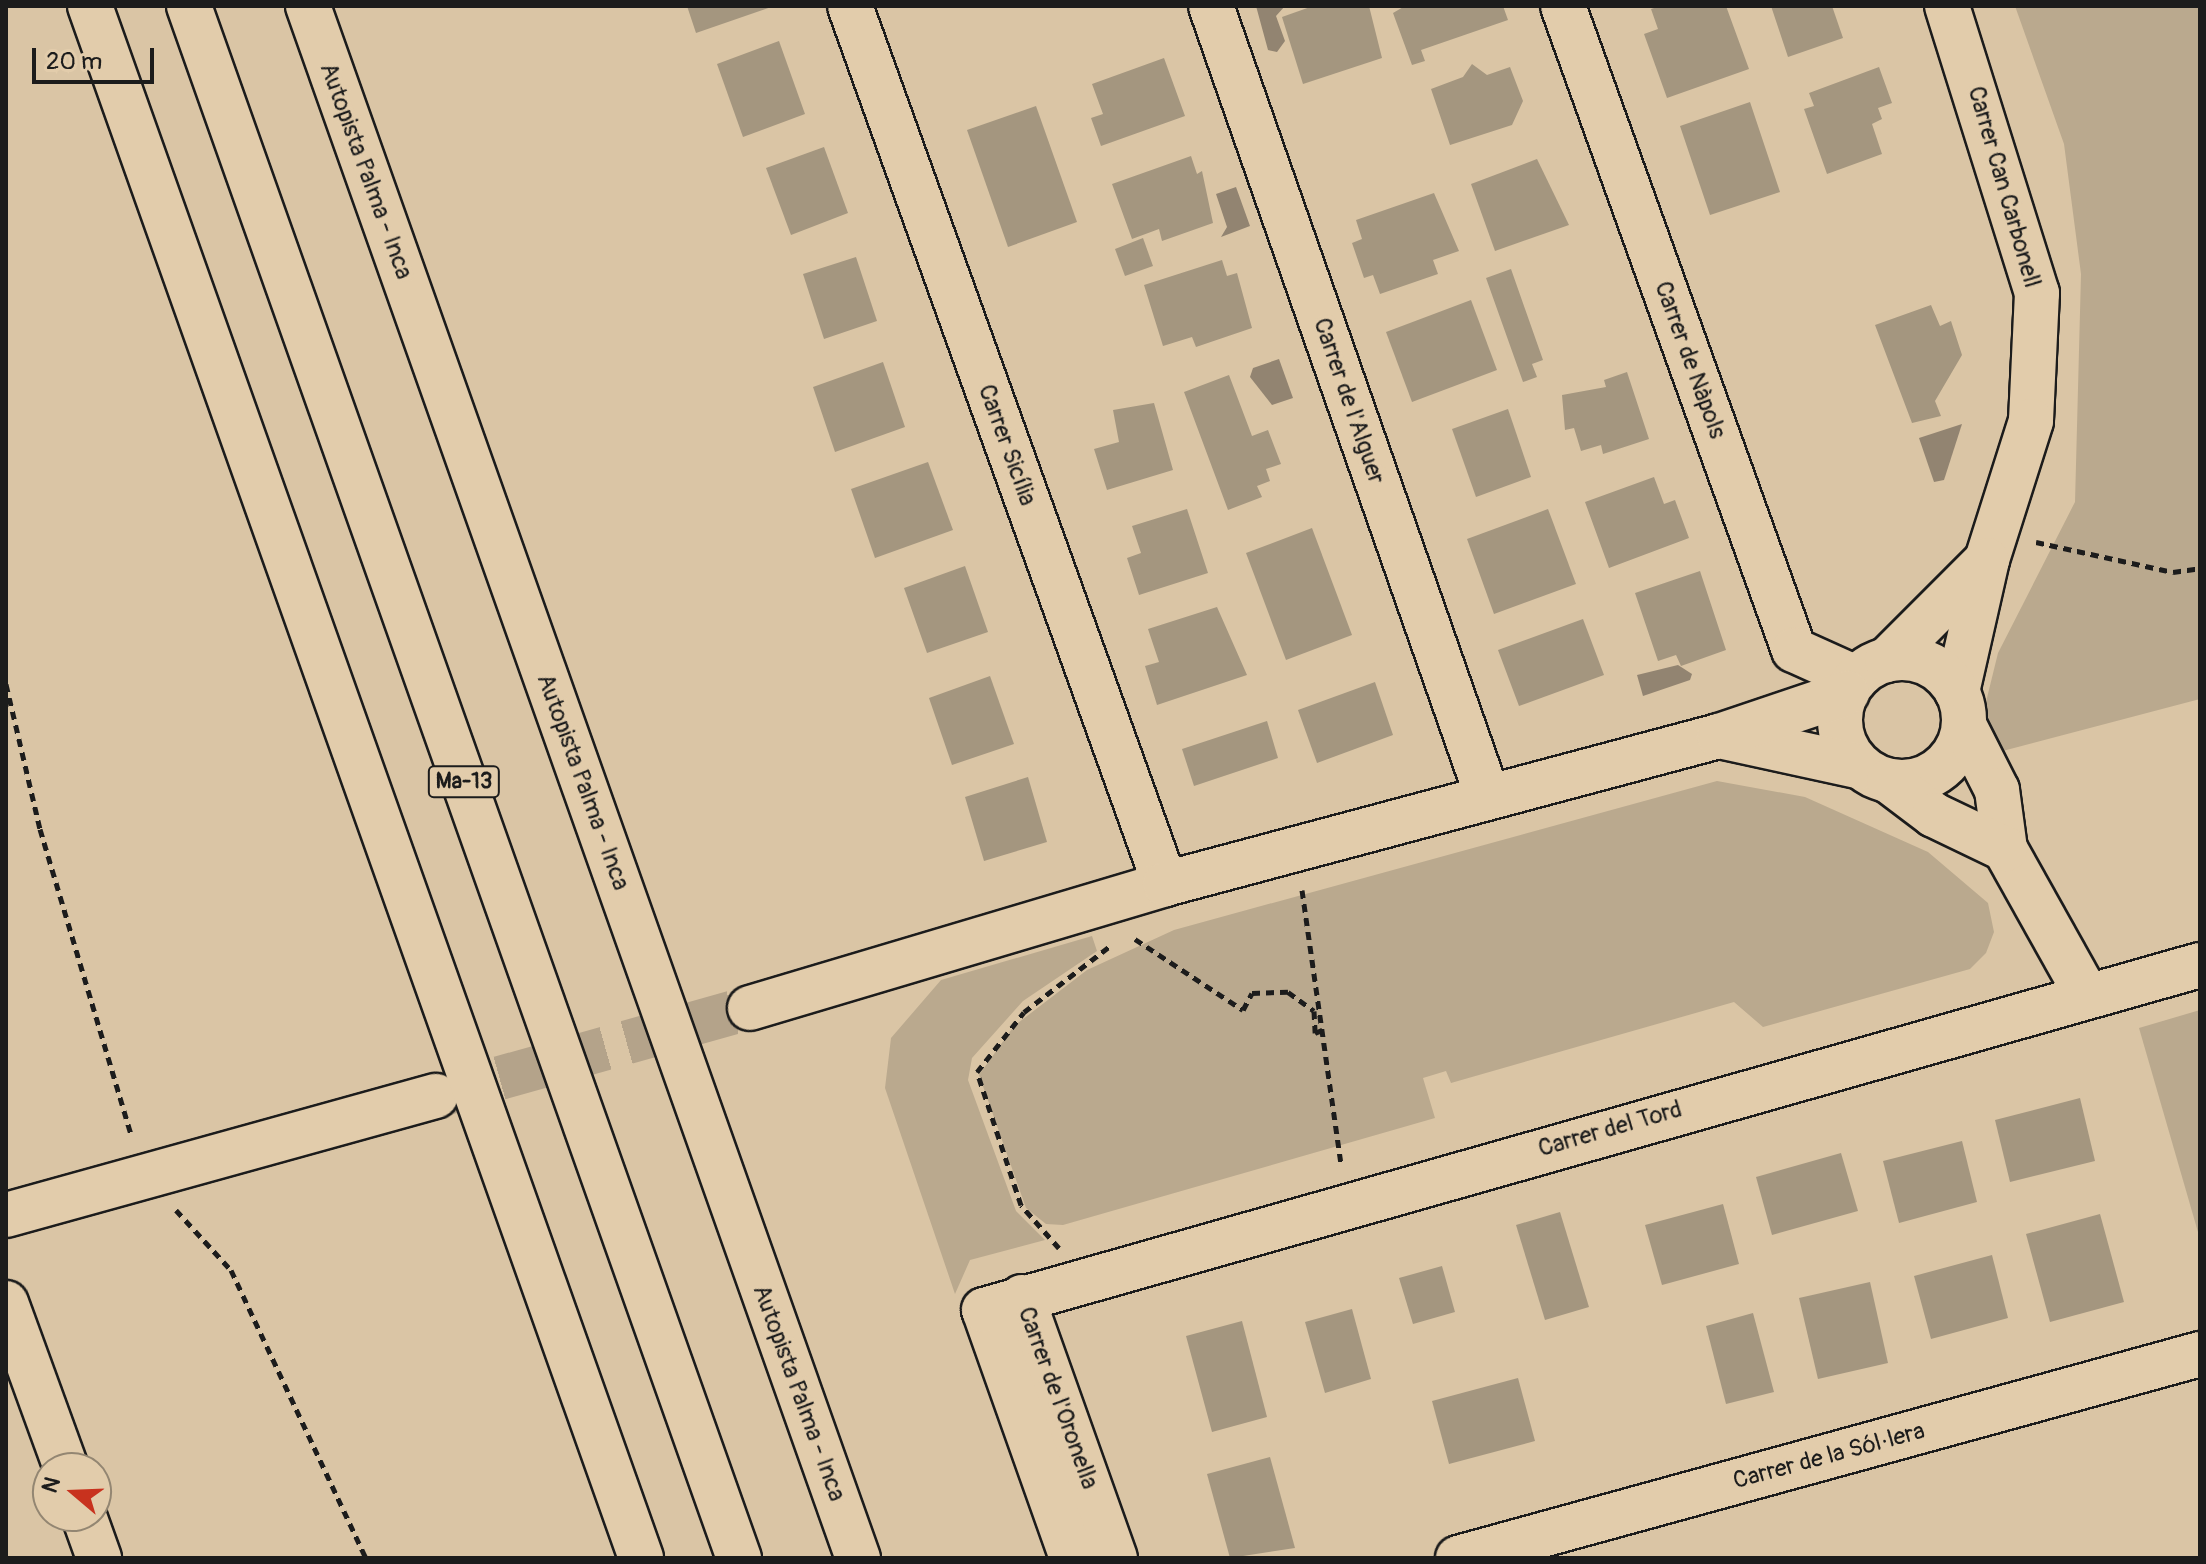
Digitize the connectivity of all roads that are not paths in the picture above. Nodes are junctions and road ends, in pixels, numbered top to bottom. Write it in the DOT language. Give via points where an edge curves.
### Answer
graph roads {
  1 [pos="90,6"];
  2 [pos="189,6"];
  3 [pos="308,6"];
  4 [pos="850,6"];
  5 [pos="1211,6"];
  6 [pos="1563,6"];
  7 [pos="1947,6"];
  8 [pos="1991,546"];
  9 [pos="1863,677"];
  10 [pos="1961,709"];
  11 [pos="1719,736"];
  12 [pos="1875,774"];
  13 [pos="1487,795"];
  14 [pos="2005,849"];
  15 [pos="1165,884"];
  16 [pos="2200,965"];
  17 [pos="2087,996"];
  18 [pos="750,1008"];
  19 [pos="436,1096"];
  20 [pos="6,1215"];
  21 [pos="1022,1297"];
  22 [pos="6,1303"];
  23 [pos="2200,1354"];
  24 [pos="60,1452"];
  25 [pos="90,1532"];
  26 [pos="99,1558"];
  27 [pos="641,1558"];
  28 [pos="739,1558"];
  29 [pos="858,1558"];
  30 [pos="1072,1558"];
  31 [pos="1115,1558"];
  32 [pos="1458,1558"];
  1 -- 27 [label="main road"];
  2 -- 28 [label="main road, Ma-13"];
  3 -- 29 [label="main road, Autopista Palma - Inca"];
  4 -- 15 [label="main road, Carrer Sicília"];
  5 -- 13 [label="main road, Carrer de l'Alguer"];
  6 -- 9 [label="main road, Carrer de Nàpols" via="1794,650"];
  7 -- 8 [label="main road, Carrer Can Carbonell" via="2037,293 2031,421"];
  8 -- 9 [label="main road, Carrer Can Carbonell"];
  8 -- 10 [label="main road"];
  9 -- 10 [label="main road" via="1936,667"];
  9 -- 11 [label="main road"];
  9 -- 12 [label="main road" via="1840,725"];
  10 -- 12 [label="main road" via="1939,770"];
  10 -- 14 [label="main road" via="1997,790"];
  11 -- 12 [label="main road"];
  11 -- 13 [label="main road"];
  12 -- 14 [label="main road" via="1934,815"];
  13 -- 15 [label="main road"];
  14 -- 17 [label="main road"];
  15 -- 18 [label="main road"];
  16 -- 17 [label="main road, Carrer del Tord"];
  17 -- 21 [label="main road, Carrer del Tord"];
  19 -- 20 [label="main road"];
  21 -- 30 [label="main road, Carrer de l'Oronella" via="984,1310"];
  21 -- 31 [label="main road, Carrer de l'Oronella"];
  22 -- 24 [label="main road"];
  23 -- 32 [label="main road, Carrer de la Sól·lera"];
  25 -- 26 [label="main road"];
}
